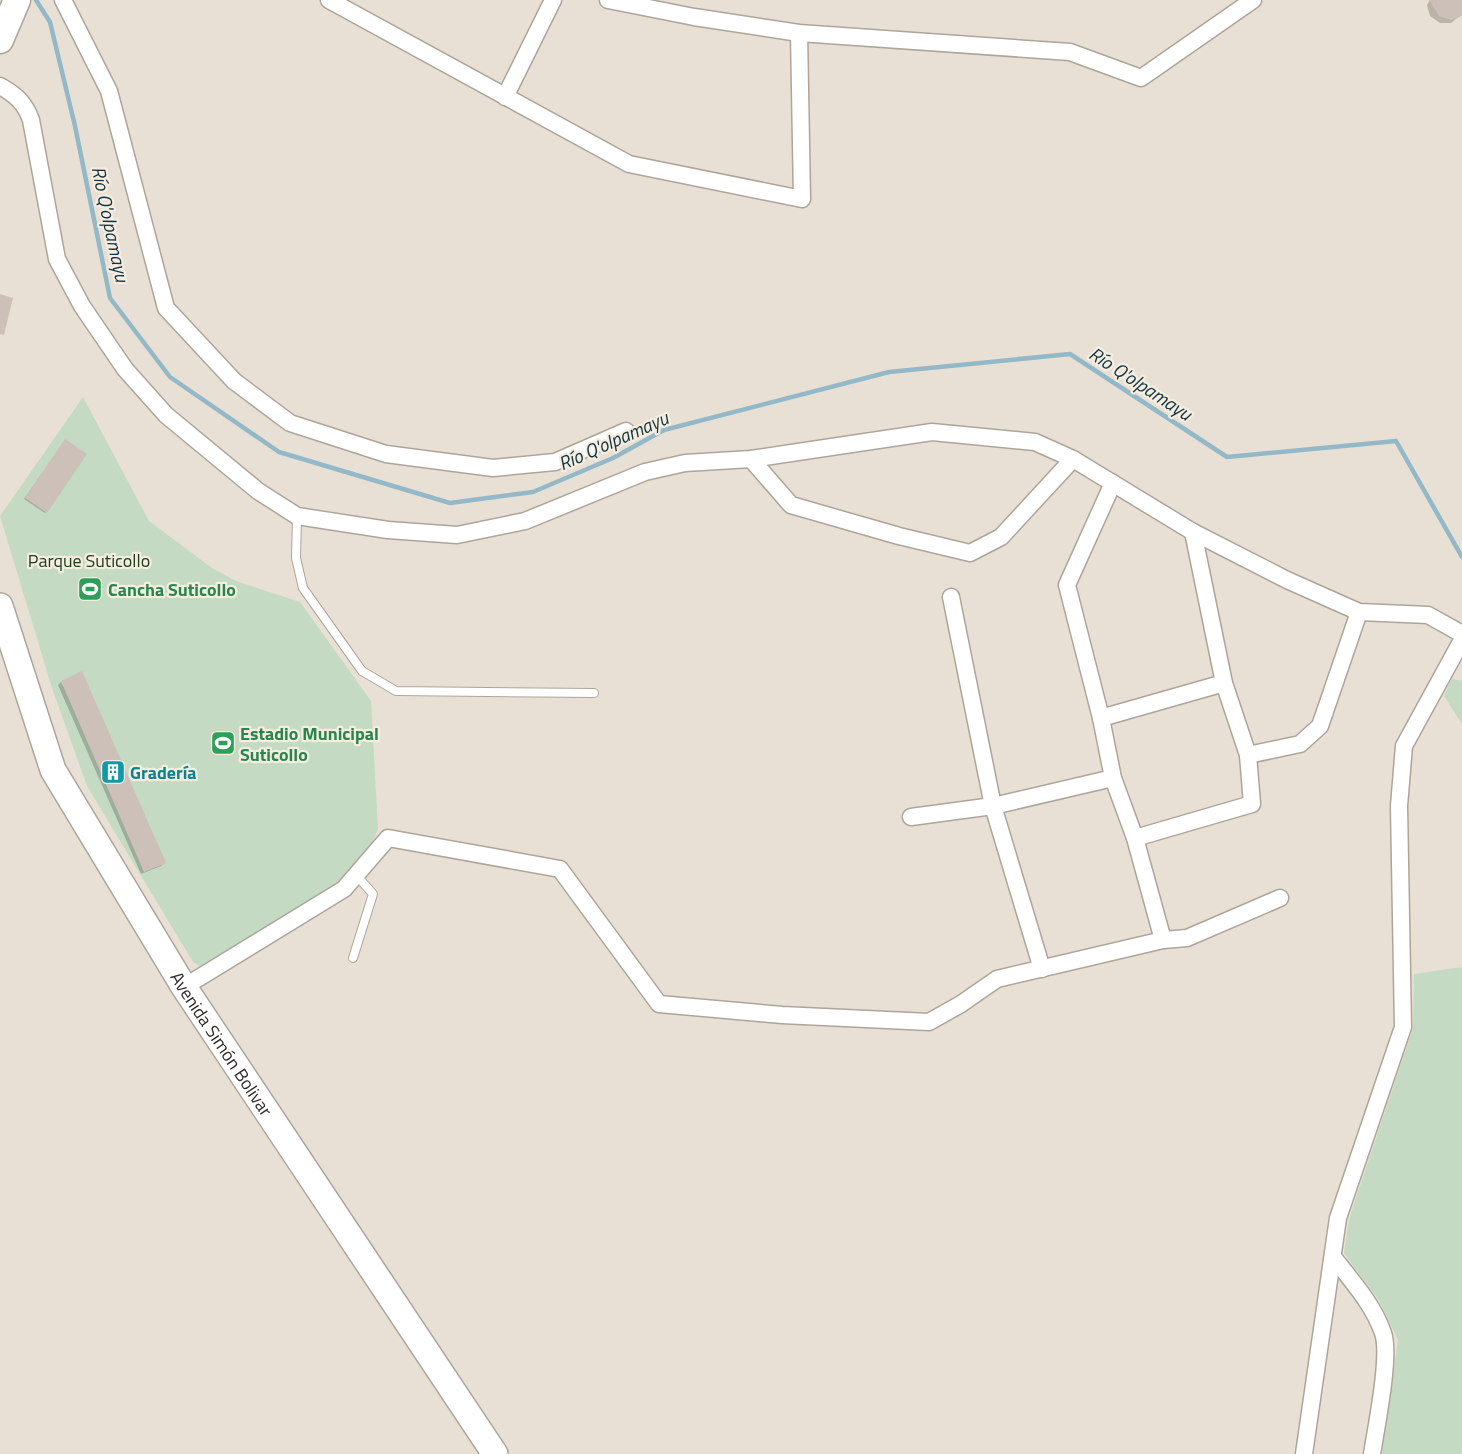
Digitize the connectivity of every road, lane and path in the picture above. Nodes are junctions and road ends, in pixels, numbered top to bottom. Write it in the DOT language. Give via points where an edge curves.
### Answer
graph roads {
  1 [pos="17,0"];
  2 [pos="63,0"];
  3 [pos="329,0"];
  4 [pos="553,0"];
  5 [pos="1252,0"];
  6 [pos="618,1"];
  7 [pos="798,33"];
  8 [pos="0,40"];
  9 [pos="0,86"];
  10 [pos="505,97"];
  11 [pos="626,431"];
  12 [pos="751,458"];
  13 [pos="1073,459"];
  14 [pos="1113,483"];
  15 [pos="297,516"];
  16 [pos="1193,532"];
  17 [pos="951,597"];
  18 [pos="0,606"];
  19 [pos="1359,612"];
  20 [pos="1462,634"];
  21 [pos="1462,640"];
  22 [pos="1224,683"];
  23 [pos="594,693"];
  24 [pos="1101,718"];
  25 [pos="1248,756"];
  26 [pos="1113,778"];
  27 [pos="993,806"];
  28 [pos="911,817"];
  29 [pos="1135,838"];
  30 [pos="357,876"];
  31 [pos="1280,898"];
  32 [pos="1163,940"];
  33 [pos="353,958"];
  34 [pos="1042,969"];
  35 [pos="184,987"];
  36 [pos="1333,1256"];
  37 [pos="495,1454"];
  38 [pos="1304,1454"];
  39 [pos="1372,1454"];
  1 -- 8 [label="highway"];
  2 -- 11 [label="street" via="109,92 166,308 234,381 290,423 386,454 493,468 555,462"];
  3 -- 10 [label="street"];
  4 -- 10 [label="street"];
  5 -- 7 [label="street" via="1141,78 1070,52"];
  6 -- 7 [label="street"];
  7 -- 10 [label="street" via="802,200 629,164"];
  9 -- 15 [label="street" via="26,105 31,120 57,259 82,306 125,369 166,415 258,491"];
  12 -- 13 [label="street" via="932,432 1035,442"];
  12 -- 13 [label="street" via="791,505 970,553 1001,537"];
  12 -- 15 [label="street" via="685,463 644,472 525,521 457,535 388,530"];
  13 -- 14 [label="street"];
  14 -- 16 [label="street"];
  14 -- 24 [label="street" via="1067,585"];
  15 -- 23 [label="lane" via="296,558 302,588 362,671 396,691"];
  16 -- 19 [label="street"];
  16 -- 22 [label="street"];
  17 -- 27 [label="street"];
  18 -- 35 [label="main road, Avenida Simón Bolivar" via="53,770"];
  19 -- 20 [label="street" via="1428,615"];
  19 -- 25 [label="street" via="1320,726 1300,744"];
  21 -- 36 [label="street" via="1404,746 1399,806 1403,1026 1338,1218"];
  22 -- 24 [label="street"];
  22 -- 25 [label="street"];
  24 -- 26 [label="street"];
  25 -- 29 [label="street" via="1252,804"];
  26 -- 27 [label="street"];
  26 -- 29 [label="street"];
  27 -- 28 [label="street"];
  27 -- 34 [label="street"];
  29 -- 32 [label="street"];
  30 -- 33 [label="lane" via="373,894"];
  30 -- 34 [label="street" via="388,838 560,869 658,1004 929,1022 997,979"];
  30 -- 35 [label="street" via="344,888"];
  31 -- 32 [label="street" via="1187,938"];
  32 -- 34 [label="street"];
  35 -- 37 [label="main road, Avenida Simón Bolivar"];
  36 -- 38 [label="street"];
  36 -- 39 [label="street" via="1369,1305 1384,1334 1385,1365"];
}
